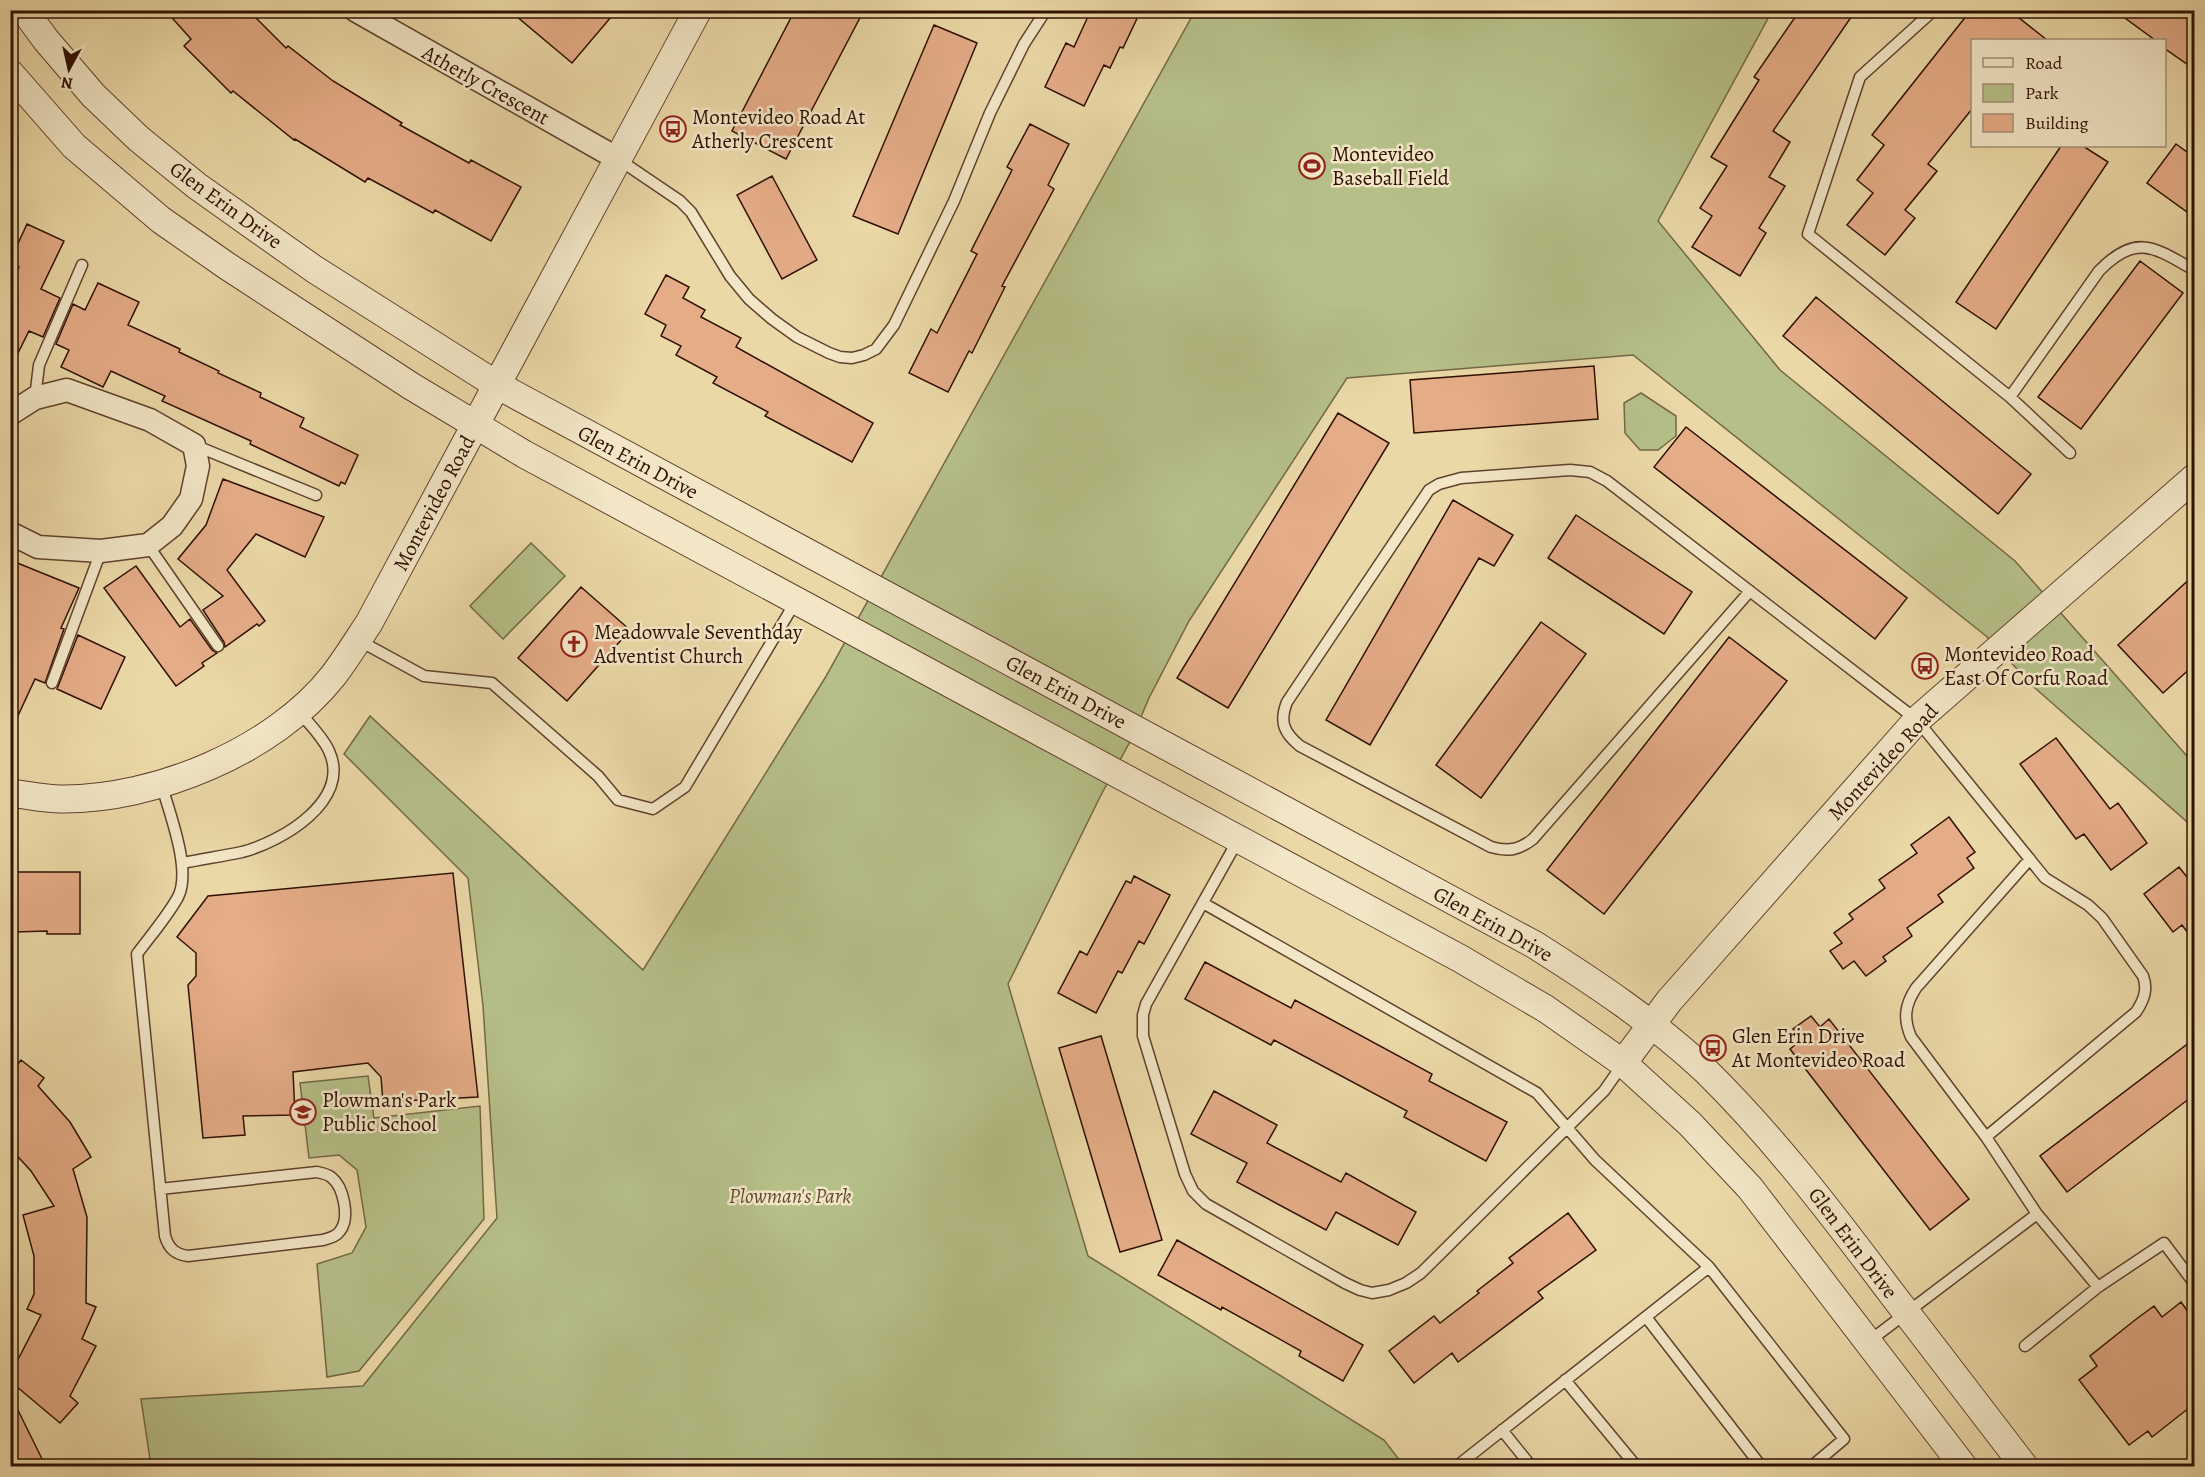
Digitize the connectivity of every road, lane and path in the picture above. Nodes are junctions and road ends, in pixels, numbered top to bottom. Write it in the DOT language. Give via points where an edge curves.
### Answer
graph roads {
  1 [pos="24,10"];
  2 [pos="355,10"];
  3 [pos="698,10"];
  4 [pos="1046,10"];
  5 [pos="1934,10"];
  6 [pos="10,73"];
  7 [pos="618,159"];
  8 [pos="82,265"];
  9 [pos="2194,270"];
  10 [pos="496,385"];
  11 [pos="2010,397"];
  12 [pos="35,398"];
  13 [pos="10,414"];
  14 [pos="475,425"];
  15 [pos="194,446"];
  16 [pos="2070,453"];
  17 [pos="2194,478"];
  18 [pos="316,495"];
  19 [pos="10,533"];
  20 [pos="148,545"];
  21 [pos="101,551"];
  22 [pos="1750,591"];
  23 [pos="796,601"];
  24 [pos="358,640"];
  25 [pos="218,646"];
  26 [pos="52,683"];
  27 [pos="298,711"];
  28 [pos="1917,720"];
  29 [pos="161,783"];
  30 [pos="10,793"];
  31 [pos="1239,839"];
  32 [pos="2030,859"];
  33 [pos="183,863"];
  34 [pos="1203,903"];
  35 [pos="1652,1024"];
  36 [pos="1623,1063"];
  37 [pos="1567,1128"];
  38 [pos="1986,1137"];
  39 [pos="160,1189"];
  40 [pos="2037,1214"];
  41 [pos="1709,1267"];
  42 [pos="2194,1283"];
  43 [pos="2098,1287"];
  44 [pos="1906,1312"];
  45 [pos="1646,1317"];
  46 [pos="1868,1342"];
  47 [pos="2025,1346"];
  48 [pos="1565,1380"];
  49 [pos="1502,1430"];
  50 [pos="1457,1467"];
  51 [pos="1531,1467"];
  52 [pos="1636,1467"];
  53 [pos="1761,1467"];
  54 [pos="1812,1467"];
  55 [pos="1963,1467"];
  56 [pos="2024,1467"];
  1 -- 10 [label="street, Glen Erin Drive" via="93,95 197,186 314,269"];
  2 -- 7 [label="street, Atherly Crescent"];
  3 -- 7 [label="street, Montevideo Road"];
  4 -- 7 [label="lane" via="994,104 954,201 894,325 876,349 864,355 852,358 829,353 772,320 730,276 686,207"];
  5 -- 11 [label="lane" via="1860,76 1808,234"];
  6 -- 14 [label="street" via="74,146 161,220"];
  7 -- 10 [label="street, Montevideo Road"];
  8 -- 12 [label="lane" via="39,365"];
  9 -- 11 [label="lane" via="2153,248 2131,247 2113,257"];
  10 -- 14 [label="street, Montevideo Road"];
  10 -- 35 [label="street, Glen Erin Drive" via="1535,945"];
  11 -- 16 [label="lane"];
  12 -- 13 [label="street"];
  12 -- 15 [label="street" via="67,390 150,420"];
  14 -- 23 [label="street"];
  14 -- 24 [label="street, Montevideo Road"];
  15 -- 18 [label="lane"];
  15 -- 20 [label="street" via="198,466 191,499 172,526"];
  17 -- 28 [label="street, Montevideo Road"];
  19 -- 21 [label="street" via="38,548"];
  20 -- 21 [label="street"];
  20 -- 25 [label="lane"];
  21 -- 26 [label="lane"];
  22 -- 22 [label="lane" via="1533,840 1519,848 1491,847 1311,752 1290,738 1283,723 1287,702 1429,490 1450,480 1570,470 1590,472"];
  22 -- 28 [label="lane"];
  23 -- 24 [label="lane" via="685,786 653,809 618,800 598,776 492,682 424,676"];
  23 -- 31 [label="street"];
  24 -- 27 [label="street, Montevideo Road" via="332,677"];
  27 -- 29 [label="street, Montevideo Road" via="244,750"];
  27 -- 33 [label="lane" via="332,759 330,789 320,807 266,843"];
  28 -- 32 [label="lane"];
  28 -- 35 [label="street, Montevideo Road"];
  29 -- 30 [label="street, Montevideo Road" via="114,795 60,799"];
  29 -- 33 [label="lane"];
  31 -- 34 [label="lane"];
  31 -- 36 [label="street" via="1461,959 1546,1009"];
  32 -- 38 [label="lane" via="1916,988 1905,1013 1911,1037"];
  32 -- 38 [label="lane" via="2045,878 2102,918 2143,975 2145,994 2136,1012"];
  33 -- 39 [label="lane" via="178,896 137,954"];
  34 -- 37 [label="lane" via="1537,1093"];
  34 -- 37 [label="lane" via="1146,1004 1142,1026 1185,1174 1193,1191 1206,1204 1345,1283 1372,1293 1389,1290 1420,1273"];
  35 -- 36 [label="street, Montevideo Road"];
  35 -- 44 [label="street, Glen Erin Drive" via="1705,1070 1763,1131 1817,1194"];
  36 -- 37 [label="lane" via="1604,1091"];
  36 -- 46 [label="street" via="1690,1124 1750,1188"];
  37 -- 41 [label="lane" via="1595,1160"];
  38 -- 40 [label="lane"];
  39 -- 39 [label="lane" via="165,1236 179,1255 323,1240 334,1237 345,1221 342,1195 333,1177 317,1172"];
  40 -- 43 [label="lane"];
  40 -- 44 [label="lane"];
  41 -- 45 [label="lane"];
  41 -- 54 [label="lane" via="1844,1439"];
  42 -- 43 [label="lane" via="2164,1244"];
  43 -- 47 [label="lane"];
  44 -- 46 [label="lane"];
  44 -- 56 [label="street, Glen Erin Drive"];
  45 -- 48 [label="lane"];
  45 -- 53 [label="lane"];
  46 -- 55 [label="street"];
  48 -- 49 [label="lane"];
  48 -- 52 [label="lane"];
  49 -- 50 [label="lane"];
  49 -- 51 [label="lane"];
}
